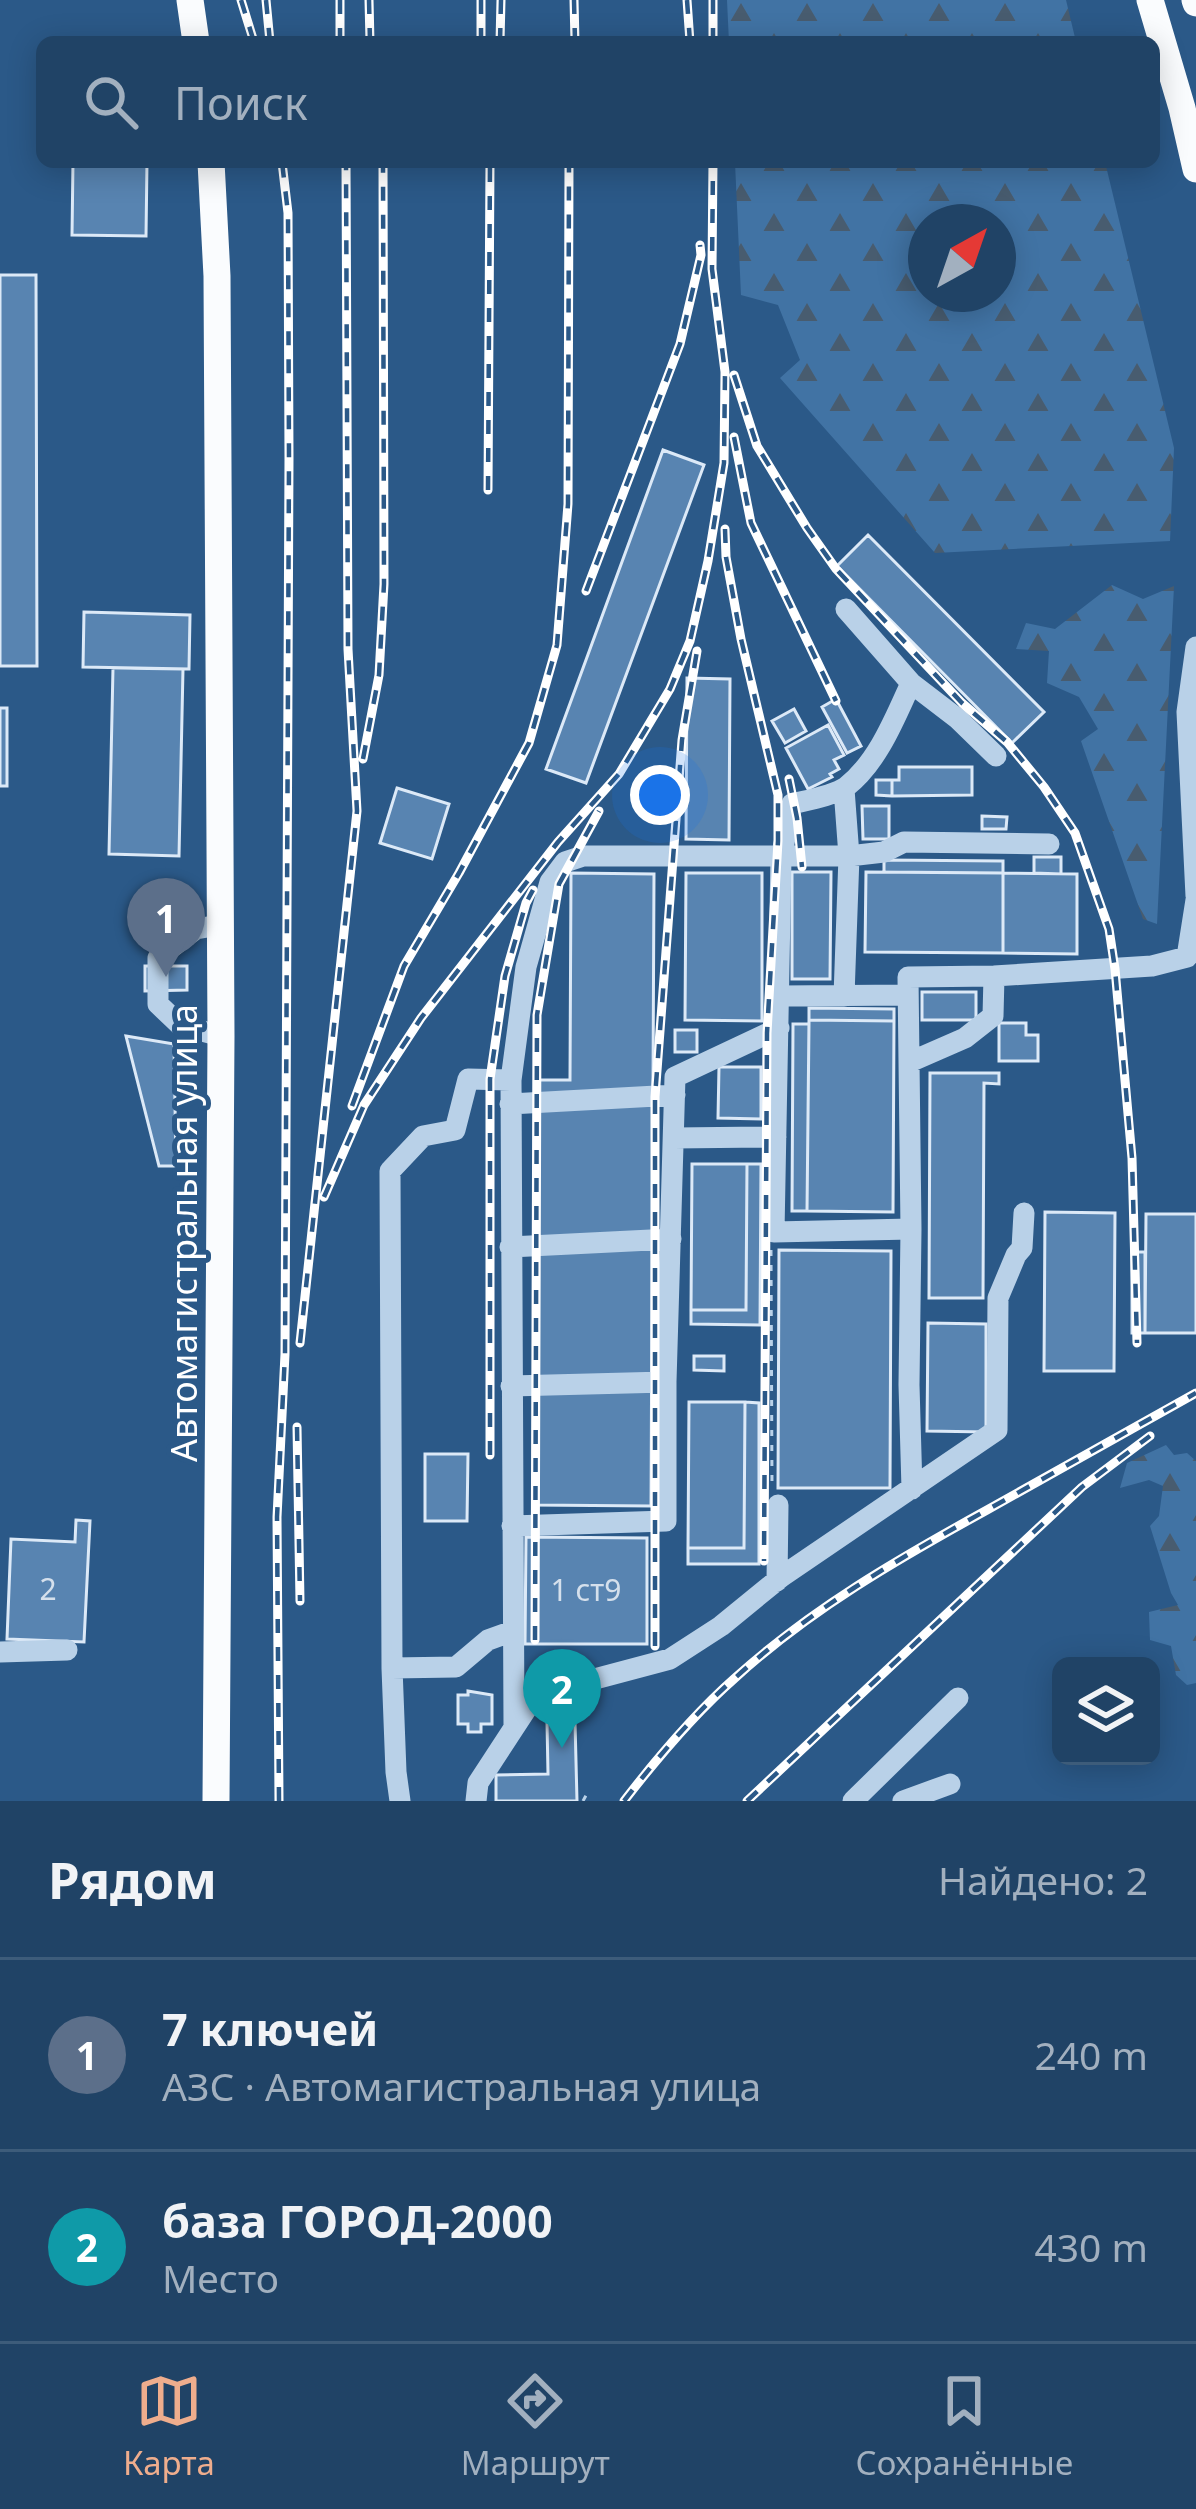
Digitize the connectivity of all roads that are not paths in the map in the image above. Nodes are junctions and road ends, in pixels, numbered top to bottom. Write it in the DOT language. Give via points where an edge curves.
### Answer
graph roads {
  1 [pos="190,0"];
  2 [pos="1150,0"];
  3 [pos="195,36"];
  4 [pos="1160,36"];
  5 [pos="1160,37"];
  6 [pos="211,168"];
  7 [pos="1196,170"];
  8 [pos="846,609"];
  9 [pos="1196,647"];
  10 [pos="911,683"];
  11 [pos="996,756"];
  12 [pos="844,789"];
  13 [pos="1049,844"];
  14 [pos="849,856"];
  15 [pos="781,858"];
  16 [pos="1196,898"];
  17 [pos="219,925"];
  18 [pos="994,976"];
  19 [pos="908,995"];
  20 [pos="780,996"];
  21 [pos="844,996"];
  22 [pos="779,1028"];
  23 [pos="221,1036"];
  24 [pos="910,1062"];
  25 [pos="511,1080"];
  26 [pos="675,1095"];
  27 [pos="510,1104"];
  28 [pos="776,1137"];
  29 [pos="674,1138"];
  30 [pos="1024,1213"];
  31 [pos="911,1228"];
  32 [pos="670,1239"];
  33 [pos="510,1247"];
  34 [pos="666,1382"];
  35 [pos="511,1386"];
  36 [pos="912,1490"];
  37 [pos="778,1505"];
  38 [pos="512,1526"];
  39 [pos="777,1581"];
  40 [pos="513,1631"];
  41 [pos="67,1650"];
  42 [pos="0,1652"];
  43 [pos="392,1668"];
  44 [pos="958,1698"];
  45 [pos="514,1725"];
  46 [pos="950,1784"];
  47 [pos="216,1801"];
  48 [pos="400,1801"];
  49 [pos="476,1801"];
  50 [pos="853,1801"];
  51 [pos="903,1801"];
  1 -- 3 [label="main road"];
  2 -- 4 [label="main road"];
  5 -- 7 [label="main road"];
  6 -- 17 [label="main road, Автомагистральная улица"];
  8 -- 10 [label="lane"];
  9 -- 16 [label="lane" via="1187,712"];
  10 -- 11 [label="lane"];
  10 -- 12 [label="lane" via="888,733"];
  12 -- 14 [label="lane"];
  12 -- 15 [label="lane" via="792,804"];
  13 -- 14 [label="lane" via="904,842"];
  14 -- 15 [label="lane"];
  14 -- 21 [label="lane"];
  15 -- 20 [label="lane"];
  15 -- 25 [label="lane" via="565,862 550,882 526,967"];
  16 -- 18 [label="lane" via="1186,957"];
  17 -- 23 [label="main road, Автомагистральная улица"];
  17 -- 23 [label="lane" via="196,928 158,958 158,1004 180,1024"];
  18 -- 19 [label="lane" via="908,977"];
  18 -- 24 [label="lane" via="993,1016"];
  19 -- 21 [label="lane"];
  19 -- 24 [label="lane"];
  20 -- 21 [label="lane"];
  20 -- 22 [label="lane"];
  22 -- 26 [label="lane" via="675,1077"];
  22 -- 28 [label="lane"];
  23 -- 47 [label="main road, Автомагистральная улица"];
  24 -- 31 [label="lane"];
  25 -- 27 [label="lane"];
  25 -- 43 [label="lane" via="468,1079 455,1130 424,1136 390,1171"];
  26 -- 27 [label="lane"];
  26 -- 29 [label="lane"];
  27 -- 33 [label="lane"];
  28 -- 29 [label="lane"];
  28 -- 31 [label="lane" via="774,1232"];
  29 -- 32 [label="lane"];
  30 -- 36 [label="lane" via="1022,1248 998,1298 997,1430"];
  31 -- 36 [label="lane"];
  32 -- 33 [label="lane"];
  32 -- 34 [label="lane"];
  33 -- 35 [label="lane"];
  34 -- 35 [label="lane"];
  34 -- 38 [label="lane" via="666,1521"];
  35 -- 38 [label="lane"];
  36 -- 39 [label="lane"];
  37 -- 39 [label="lane"];
  38 -- 40 [label="lane"];
  39 -- 45 [label="lane" via="670,1659 561,1688"];
  40 -- 43 [label="lane" via="456,1667"];
  40 -- 45 [label="lane"];
  41 -- 42 [label="lane"];
  43 -- 48 [label="lane"];
  44 -- 50 [label="lane"];
  45 -- 49 [label="lane" via="478,1783"];
  46 -- 51 [label="lane"];
}
